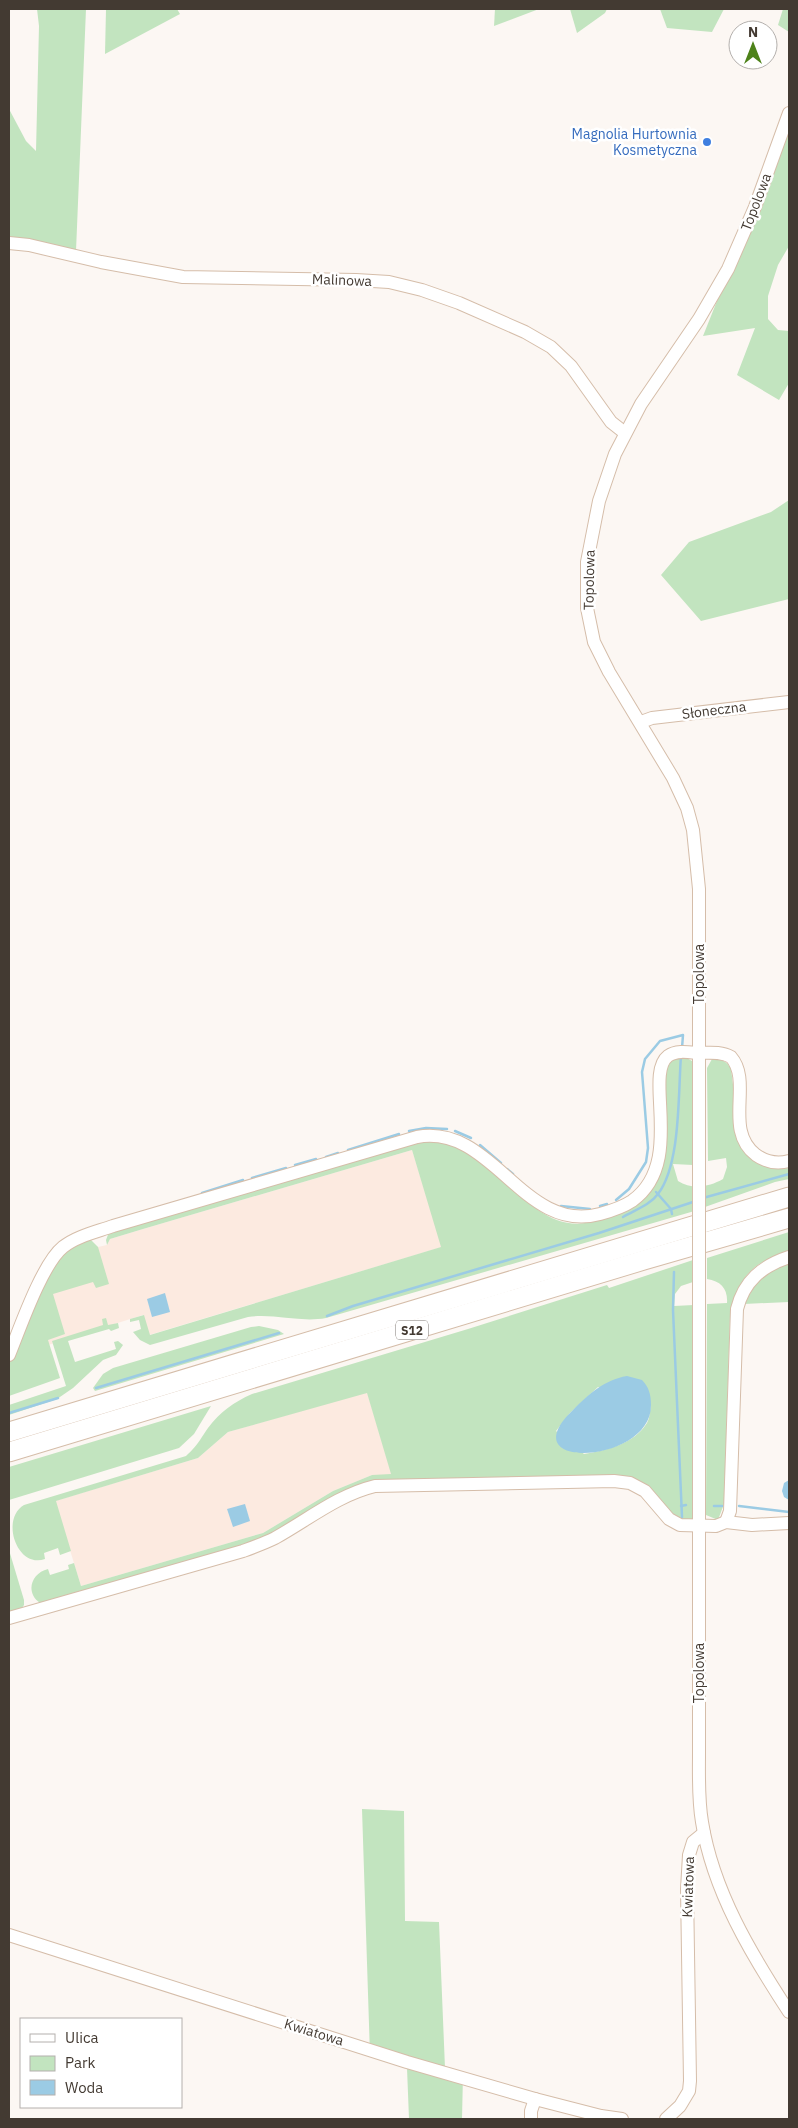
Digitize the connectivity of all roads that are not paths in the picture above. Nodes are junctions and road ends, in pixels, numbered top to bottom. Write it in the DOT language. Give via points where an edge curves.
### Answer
graph roads {
  1 [pos="789,113"];
  2 [pos="9,243"];
  3 [pos="625,434"];
  4 [pos="789,702"];
  5 [pos="641,722"];
  6 [pos="699,1053"];
  7 [pos="789,1161"];
  8 [pos="789,1197"];
  9 [pos="789,1218"];
  10 [pos="789,1257"];
  11 [pos="9,1355"];
  12 [pos="9,1432"];
  13 [pos="9,1452"];
  14 [pos="726,1522"];
  15 [pos="789,1523"];
  16 [pos="699,1527"];
  17 [pos="9,1618"];
  18 [pos="704,1833"];
  19 [pos="9,1935"];
  20 [pos="789,2012"];
  21 [pos="535,2099"];
  22 [pos="531,2119"];
  23 [pos="622,2119"];
  24 [pos="666,2119"];
  1 -- 3 [label="street, Topolowa" via="755,207 726,274"];
  2 -- 3 [label="street, Malinowa" via="183,277 356,280 389,282 422,290 545,343 570,366 611,422"];
  3 -- 5 [label="street, Topolowa" via="610,467 593,524 587,562 586,601 592,634 602,660"];
  4 -- 5 [label="street, Słoneczna"];
  5 -- 6 [label="street, Topolowa" via="676,784 693,830 699,884"];
  6 -- 7 [label="street" via="725,1054 735,1062 741,1130 750,1150 770,1162"];
  6 -- 11 [label="street" via="675,1053 663,1061 660,1146 656,1169 638,1196 617,1208 590,1216 553,1212 468,1146 442,1136 417,1137 74,1240 48,1265"];
  6 -- 16 [label="street, Topolowa, bridge"];
  8 -- 12 [label="highway, S12"];
  9 -- 13 [label="highway, S12"];
  10 -- 14 [label="street" via="756,1274 744,1290 737,1309 730,1511"];
  14 -- 15 [label="street" via="752,1525"];
  14 -- 16 [label="street" via="720,1526"];
  16 -- 17 [label="street" via="675,1524 645,1490 623,1482 375,1486 341,1498 274,1538 243,1551"];
  16 -- 18 [label="street, Topolowa" via="699,1752"];
  18 -- 20 [label="street, Topolowa" via="716,1873 742,1934"];
  18 -- 24 [label="street, Kwiatowa" via="693,1842 688,1868 688,2090 680,2106"];
  19 -- 21 [label="street, Kwiatowa" via="407,2062"];
  21 -- 22 [label="street"];
  21 -- 23 [label="street, Kwiatowa"];
}
